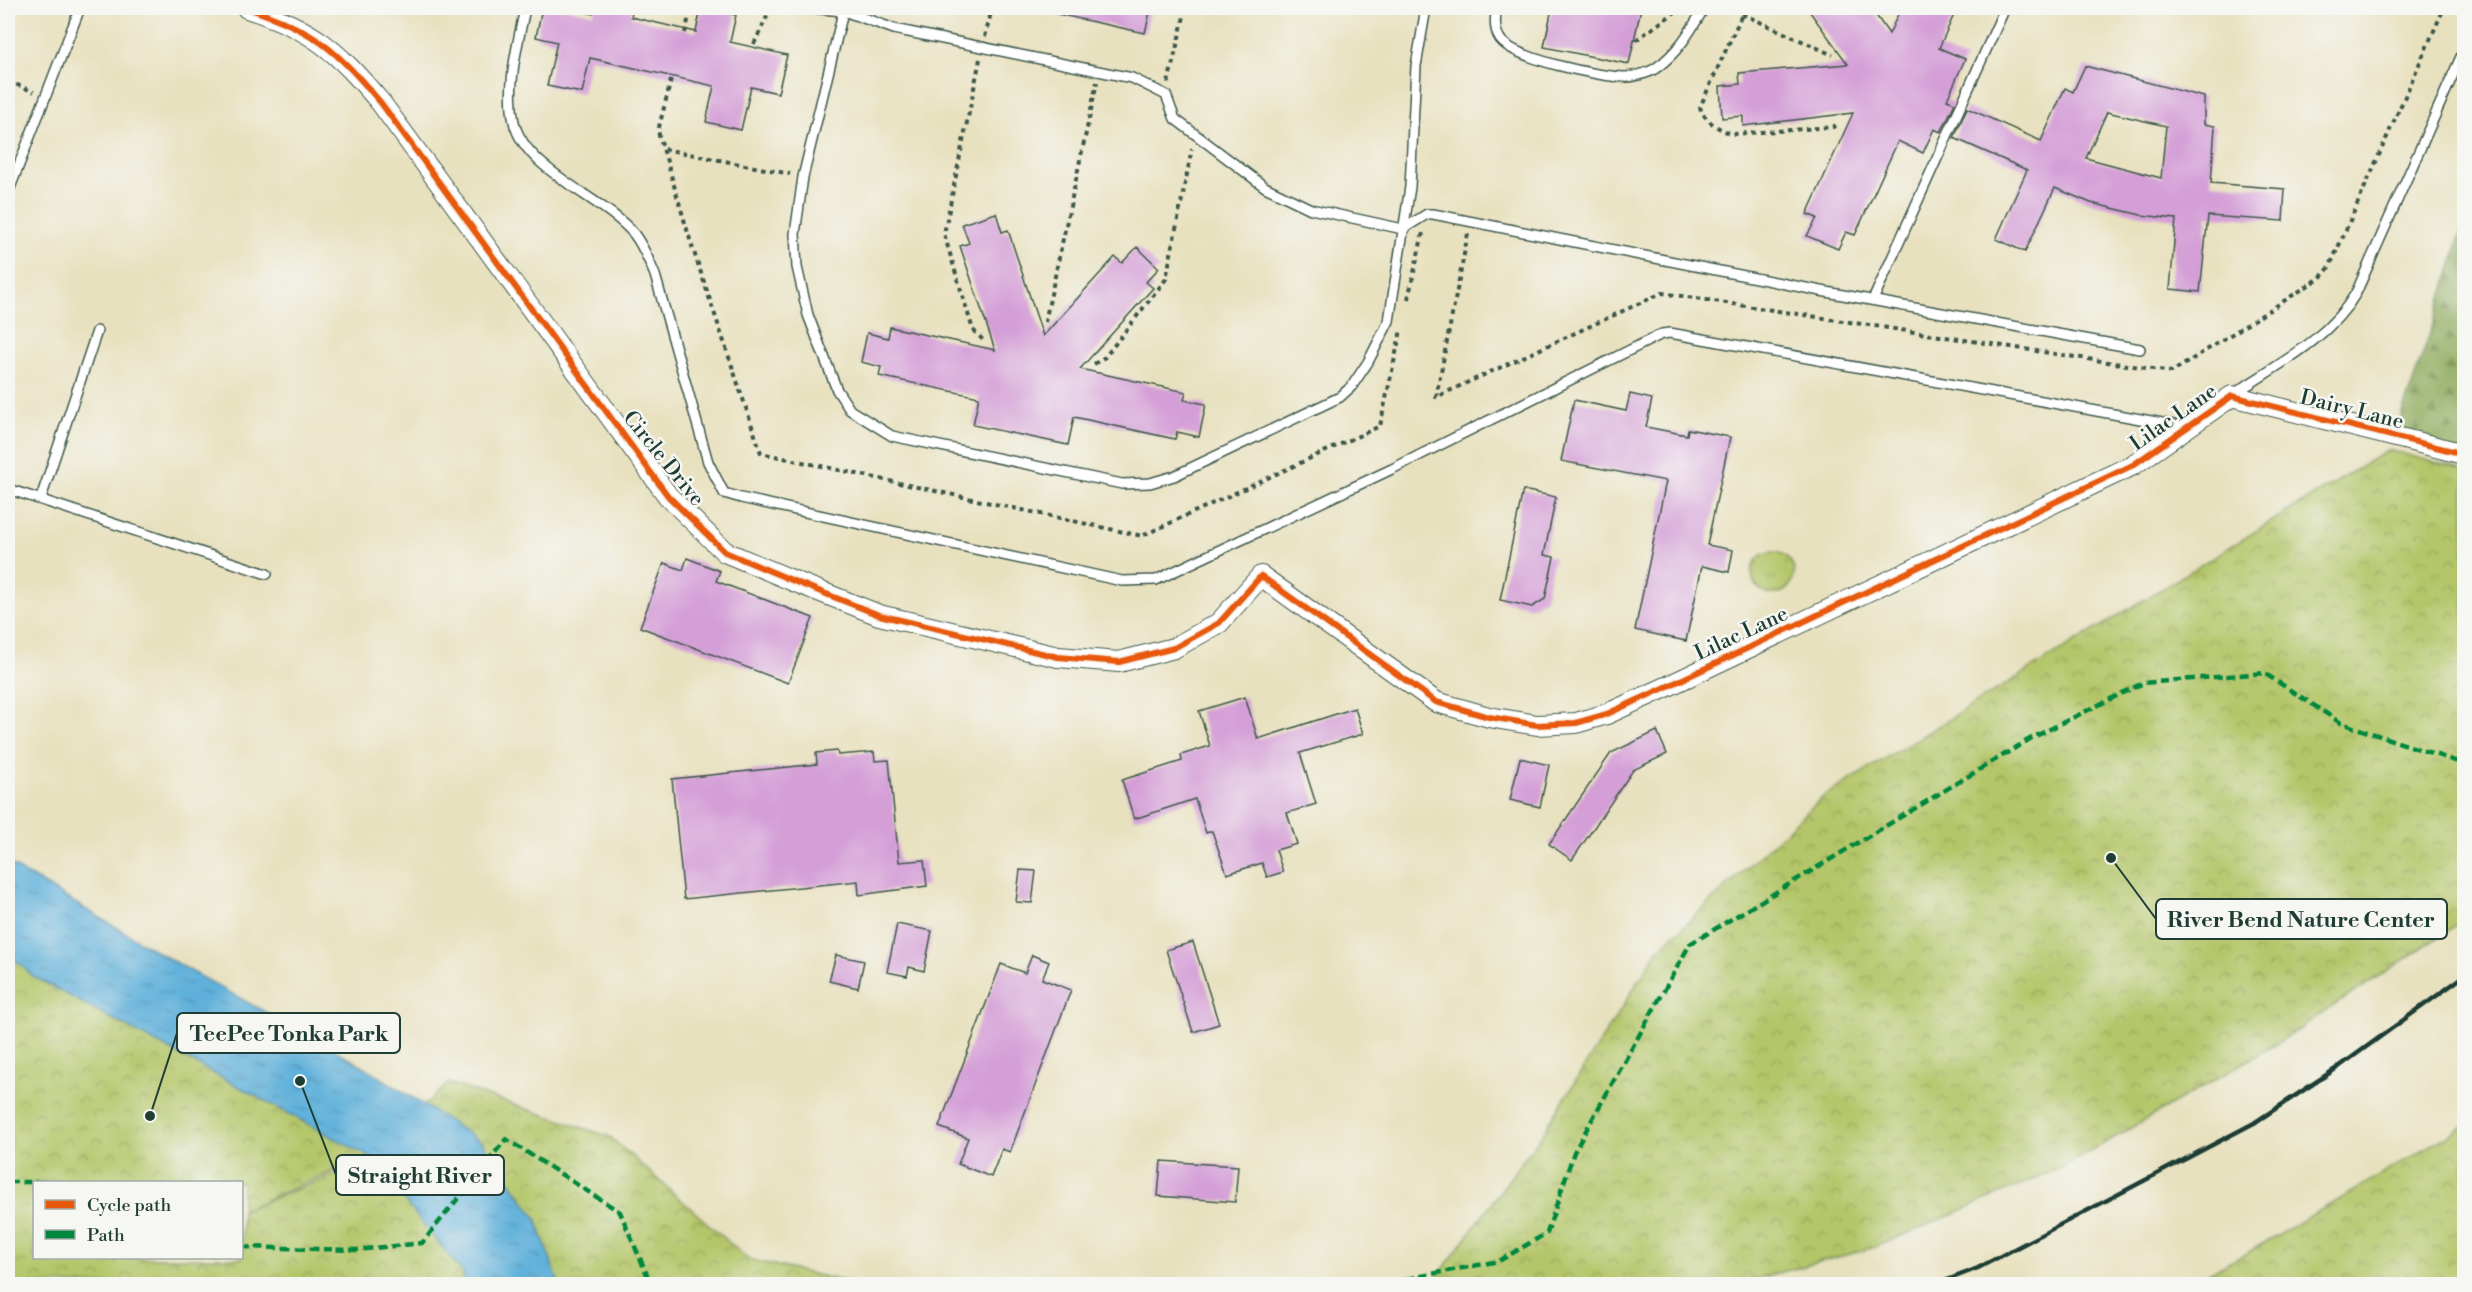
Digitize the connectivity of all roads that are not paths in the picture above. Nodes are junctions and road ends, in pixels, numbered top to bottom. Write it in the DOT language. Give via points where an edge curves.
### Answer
graph roads {
  1 [pos="80,8"];
  2 [pos="247,8"];
  3 [pos="525,8"];
  4 [pos="810,8"];
  5 [pos="1426,8"];
  6 [pos="1497,8"];
  7 [pos="1704,8"];
  8 [pos="2005,8"];
  9 [pos="844,9"];
  10 [pos="2464,50"];
  11 [pos="8,193"];
  12 [pos="1403,229"];
  13 [pos="1874,300"];
  14 [pos="97,331"];
  15 [pos="2140,349"];
  16 [pos="2232,396"];
  17 [pos="2187,428"];
  18 [pos="2464,454"];
  19 [pos="8,489"];
  20 [pos="41,498"];
  21 [pos="267,574"];
  22 [pos="1261,576"];
  1 -- 11 [label="lane"];
  2 -- 22 [label="street, Circle Drive" via="281,19 315,37 344,60 381,104 668,496 725,552 879,615 1058,657 1119,662 1174,648 1219,623"];
  3 -- 17 [label="lane" via="513,73 514,123 540,161 625,226 644,249 708,462 724,493 741,498 1122,581 1156,580 1670,333"];
  4 -- 9 [label="lane"];
  5 -- 12 [label="lane" via="1416,66 1410,187"];
  6 -- 7 [label="lane" via="1499,38 1516,53 1626,77 1655,69 1684,42"];
  8 -- 13 [label="lane"];
  9 -- 12 [label="lane" via="894,29 1132,78 1166,95 1174,119 1265,187 1341,217"];
  9 -- 12 [label="lane" via="803,177 795,234 797,267 826,366 850,410 892,436 1122,484 1150,483 1174,476 1340,397 1352,386 1389,321"];
  10 -- 16 [label="lane" via="2345,313 2327,330"];
  12 -- 13 [label="lane" via="1427,214"];
  13 -- 15 [label="lane"];
  14 -- 20 [label="lane"];
  16 -- 17 [label="street, Lilac Lane"];
  16 -- 18 [label="street, Dairy Lane"];
  17 -- 22 [label="street, Lilac Lane" via="2133,465 1664,688 1607,714 1576,723 1537,726 1436,702"];
  19 -- 20 [label="lane"];
  20 -- 21 [label="lane"];
}
